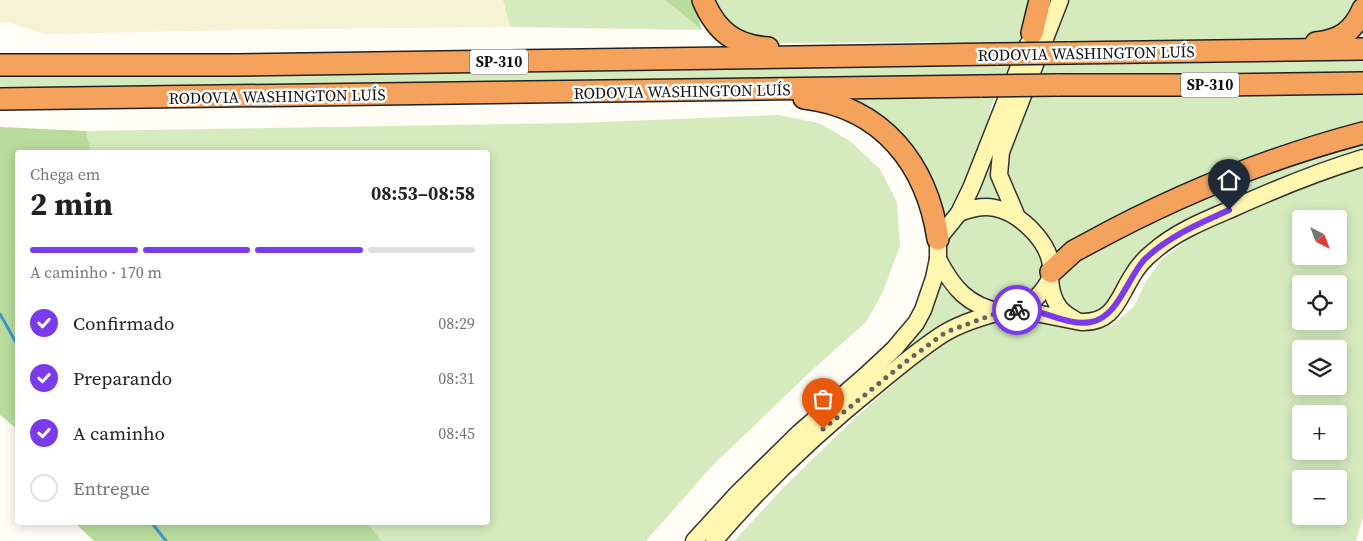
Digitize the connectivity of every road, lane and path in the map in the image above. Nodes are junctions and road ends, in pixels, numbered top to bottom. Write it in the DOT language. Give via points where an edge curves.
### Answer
graph roads {
  1 [pos="703,0"];
  2 [pos="1040,0"];
  3 [pos="1045,0"];
  4 [pos="1060,0"];
  5 [pos="1363,9"];
  6 [pos="1032,33"];
  7 [pos="1363,49"];
  8 [pos="1229,51"];
  9 [pos="860,56"];
  10 [pos="0,65"];
  11 [pos="1363,83"];
  12 [pos="732,90"];
  13 [pos="0,99"];
  14 [pos="1363,133"];
  15 [pos="1363,158"];
  16 [pos="958,213"];
  17 [pos="1017,217"];
  18 [pos="938,249"];
  19 [pos="1051,275"];
  20 [pos="1021,310"];
  21 [pos="1000,312"];
  22 [pos="1081,322"];
  23 [pos="694,541"];
  24 [pos="714,541"];
  1 -- 9 [label="highway" via="721,29 743,44"];
  2 -- 6 [label="highway"];
  3 -- 6 [label="main road"];
  4 -- 17 [label="main road" via="1001,152 1000,175"];
  5 -- 8 [label="highway" via="1351,28 1333,40"];
  6 -- 16 [label="main road" via="980,170"];
  7 -- 8 [label="highway, RODOVIA WASHINGTON LUÍS / SP-310"];
  8 -- 9 [label="highway, RODOVIA WASHINGTON LUÍS / SP-310, bridge"];
  9 -- 10 [label="highway, RODOVIA WASHINGTON LUÍS / SP-310"];
  11 -- 12 [label="highway, RODOVIA WASHINGTON LUÍS / SP-310, bridge"];
  12 -- 13 [label="highway, RODOVIA WASHINGTON LUÍS / SP-310"];
  12 -- 18 [label="highway" via="820,100 875,125 890,137 916,169 930,201"];
  14 -- 19 [label="highway" via="1262,165 1156,210 1082,247"];
  15 -- 22 [label="main road" via="1276,188 1177,236 1144,261 1108,315 1090,323"];
  16 -- 17 [label="main road" via="971,208 995,207"];
  16 -- 18 [label="main road"];
  17 -- 19 [label="main road" via="1038,237 1048,255"];
  18 -- 21 [label="main road" via="954,287 987,310"];
  18 -- 23 [label="main road" via="930,293 906,336 800,433"];
  19 -- 20 [label="main road" via="1036,298"];
  19 -- 22 [label="main road" via="1050,286 1055,303 1068,317"];
  20 -- 21 [label="main road"];
  20 -- 22 [label="main road"];
  21 -- 24 [label="main road" via="946,332 855,402 747,502"];
}
